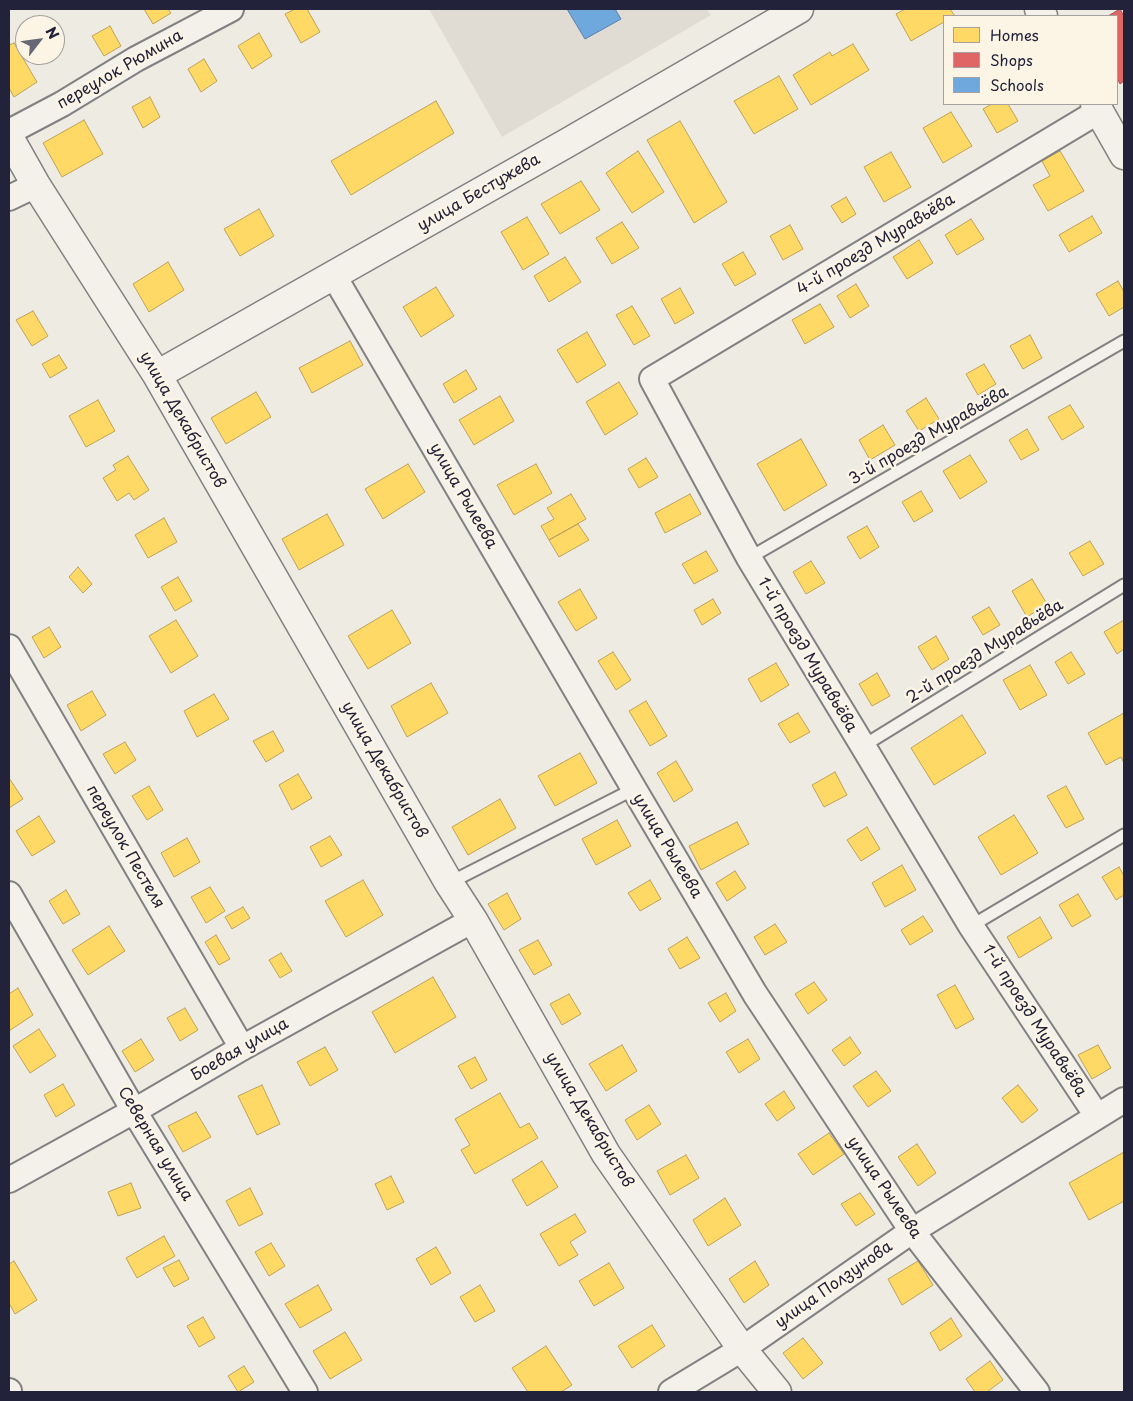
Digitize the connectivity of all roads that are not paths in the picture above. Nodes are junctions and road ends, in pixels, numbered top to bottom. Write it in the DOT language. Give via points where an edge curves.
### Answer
graph roads {
  1 [pos="231,9"];
  2 [pos="799,9"];
  3 [pos="1097,107"];
  4 [pos="9,132"];
  5 [pos="9,137"];
  6 [pos="1124,155"];
  7 [pos="36,185"];
  8 [pos="9,198"];
  9 [pos="334,276"];
  10 [pos="1124,341"];
  11 [pos="157,375"];
  12 [pos="652,379"];
  13 [pos="749,558"];
  14 [pos="1124,585"];
  15 [pos="9,647"];
  16 [pos="862,746"];
  17 [pos="634,789"];
  18 [pos="1124,835"];
  19 [pos="449,883"];
  20 [pos="9,894"];
  21 [pos="473,920"];
  22 [pos="971,926"];
  23 [pos="242,1048"];
  24 [pos="1124,1100"];
  25 [pos="134,1111"];
  26 [pos="1097,1116"];
  27 [pos="9,1180"];
  28 [pos="912,1231"];
  29 [pos="742,1349"];
  30 [pos="305,1392"];
  31 [pos="671,1392"];
  32 [pos="777,1392"];
  33 [pos="1037,1392"];
  1 -- 4 [label="street, переулок Рюмина"];
  2 -- 9 [label="street, улица Бестужева"];
  3 -- 6 [label="street"];
  3 -- 12 [label="street, 4-й проезд Муравьёва"];
  5 -- 7 [label="street, улица Декабристов"];
  7 -- 8 [label="street"];
  7 -- 11 [label="street, улица Декабристов"];
  9 -- 11 [label="street, улица Бестужева"];
  9 -- 17 [label="street, улица Рылеева"];
  10 -- 13 [label="lane, 3-й проезд Муравьёва"];
  11 -- 19 [label="street, улица Декабристов"];
  12 -- 13 [label="street, 1-й проезд Муравьёва"];
  13 -- 16 [label="street, 1-й проезд Муравьёва"];
  14 -- 16 [label="lane, 2-й проезд Муравьёва"];
  15 -- 23 [label="street, переулок Пестеля"];
  16 -- 22 [label="street, 1-й проезд Муравьёва"];
  17 -- 19 [label="lane"];
  17 -- 28 [label="street, улица Рылеева" via="755,994"];
  18 -- 22 [label="lane"];
  19 -- 21 [label="street, улица Декабристов"];
  20 -- 25 [label="street, Северная улица"];
  21 -- 23 [label="street, Боевая улица"];
  21 -- 29 [label="street, улица Декабристов" via="606,1154"];
  22 -- 26 [label="street, 1-й проезд Муравьёва"];
  23 -- 25 [label="street, Боевая улица"];
  24 -- 26 [label="street, улица Ползунова"];
  25 -- 27 [label="street, Боевая улица"];
  25 -- 30 [label="street, Северная улица"];
  26 -- 28 [label="street, улица Ползунова"];
  28 -- 29 [label="street, улица Ползунова"];
  28 -- 33 [label="street, улица Рылеева"];
  29 -- 31 [label="street, улица Ползунова"];
  29 -- 32 [label="street, улица Декабристов"];
}
